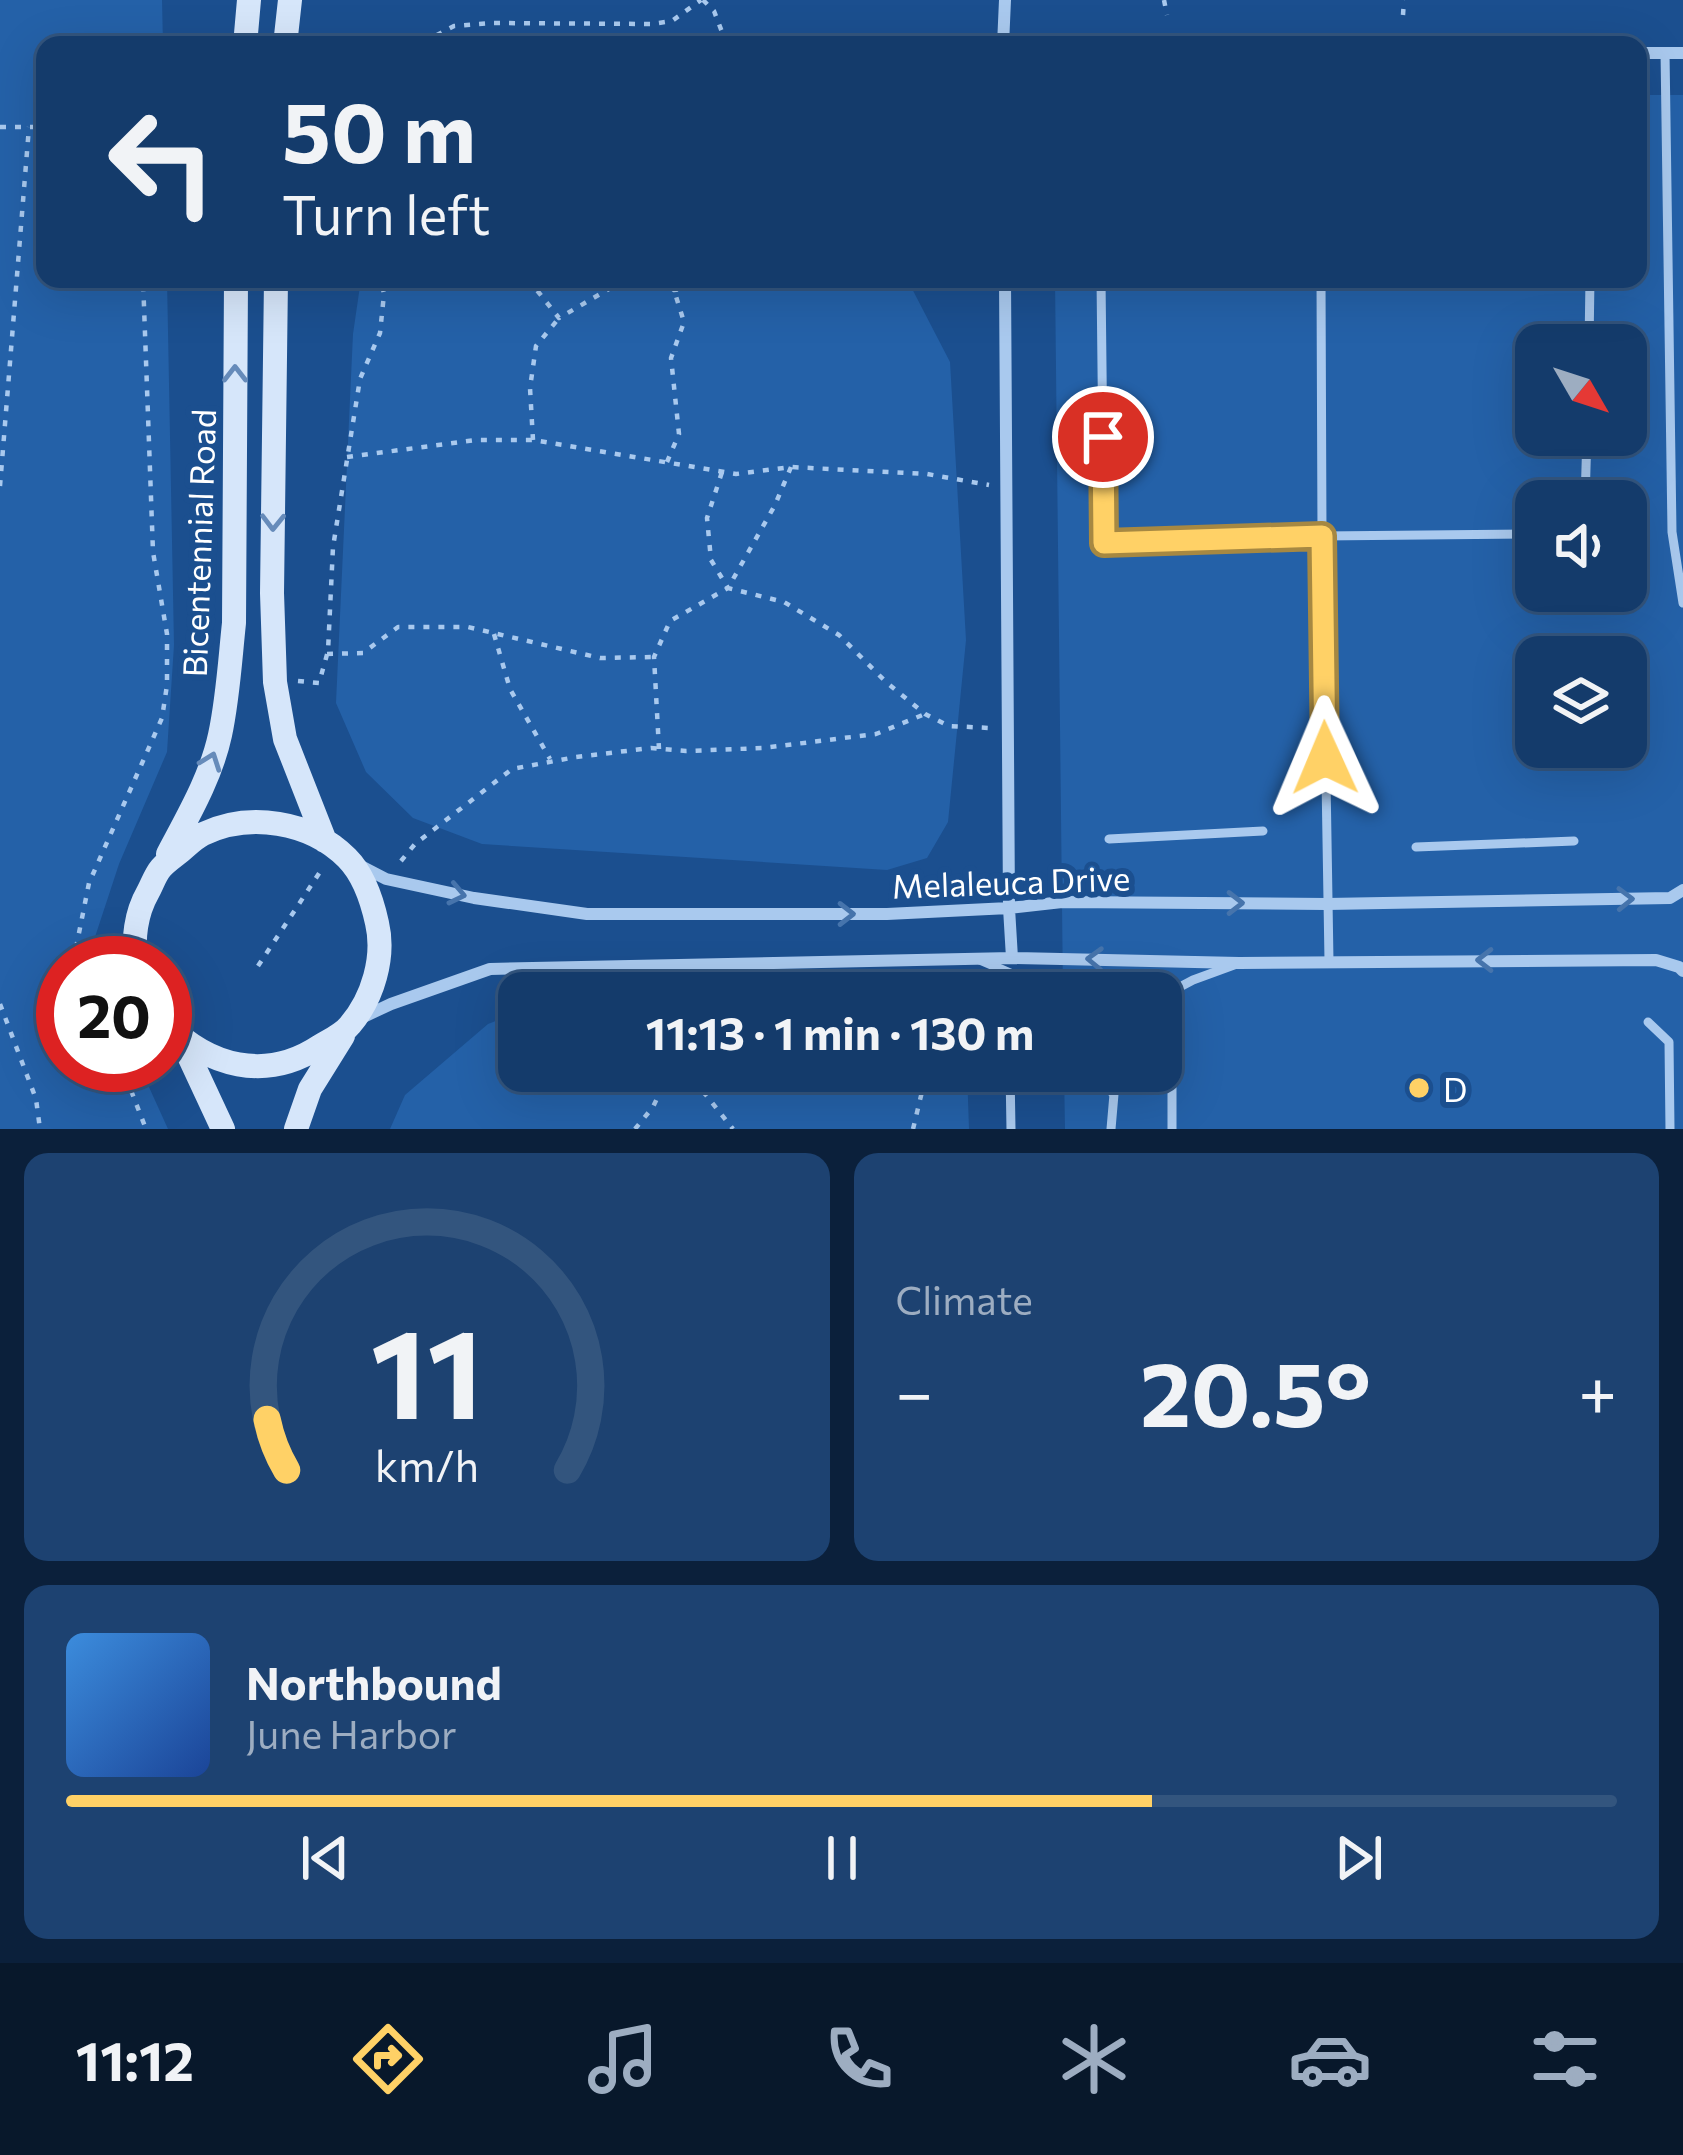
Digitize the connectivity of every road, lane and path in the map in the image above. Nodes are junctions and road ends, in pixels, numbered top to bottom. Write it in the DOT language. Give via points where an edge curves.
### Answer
graph roads {
  1 [pos="249,0"];
  2 [pos="290,0"];
  3 [pos="702,0"];
  4 [pos="1005,0"];
  5 [pos="1163,0"];
  6 [pos="1404,0"];
  7 [pos="1167,15"];
  8 [pos="1403,15"];
  9 [pos="246,36"];
  10 [pos="286,36"];
  11 [pos="436,36"];
  12 [pos="724,36"];
  13 [pos="1003,36"];
  14 [pos="1647,52"];
  15 [pos="1665,52"];
  16 [pos="1683,53"];
  17 [pos="0,127"];
  18 [pos="29,127"];
  19 [pos="36,127"];
  20 [pos="143,288"];
  21 [pos="236,288"];
  22 [pos="276,288"];
  23 [pos="383,288"];
  24 [pos="535,288"];
  25 [pos="611,288"];
  26 [pos="672,288"];
  27 [pos="688,288"];
  28 [pos="1005,288"];
  29 [pos="1101,288"];
  30 [pos="1322,288"];
  31 [pos="1590,288"];
  32 [pos="674,290"];
  33 [pos="559,318"];
  34 [pos="1589,324"];
  35 [pos="532,440"];
  36 [pos="347,457"];
  37 [pos="667,462"];
  38 [pos="791,467"];
  39 [pos="722,472"];
  40 [pos="0,486"];
  41 [pos="1006,488"];
  42 [pos="1515,534"];
  43 [pos="1322,536"];
  44 [pos="728,588"];
  45 [pos="1683,603"];
  46 [pos="494,634"];
  47 [pos="327,654"];
  48 [pos="654,657"];
  49 [pos="298,681"];
  50 [pos="925,714"];
  51 [pos="1008,728"];
  52 [pos="658,748"];
  53 [pos="551,761"];
  54 [pos="1263,831"];
  55 [pos="1109,839"];
  56 [pos="1574,841"];
  57 [pos="325,842"];
  58 [pos="1415,847"];
  59 [pos="335,863"];
  60 [pos="161,867"];
  61 [pos="386,879"];
  62 [pos="1683,890"];
  63 [pos="1327,904"];
  64 [pos="1009,908"];
  65 [pos="78,936"];
  66 [pos="136,936"];
  67 [pos="1012,958"];
  68 [pos="978,959"];
  69 [pos="1329,961"];
  70 [pos="1239,963"];
  71 [pos="258,966"];
  72 [pos="1683,971"];
  73 [pos="1009,972"];
  74 [pos="1182,986"];
  75 [pos="0,1004"];
  76 [pos="1648,1022"];
  77 [pos="350,1025"];
  78 [pos="192,1044"];
  79 [pos="192,1067"];
  80 [pos="131,1092"];
  81 [pos="660,1092"];
  82 [pos="703,1092"];
  83 [pos="922,1092"];
  84 [pos="1010,1092"];
  85 [pos="1172,1092"];
  86 [pos="1113,1094"];
  87 [pos="40,1129"];
  88 [pos="146,1129"];
  89 [pos="224,1129"];
  90 [pos="296,1129"];
  91 [pos="634,1129"];
  92 [pos="733,1129"];
  93 [pos="913,1129"];
  94 [pos="1011,1129"];
  95 [pos="1111,1129"];
  96 [pos="1172,1129"];
  97 [pos="1670,1129"];
  1 -- 9 [label="main road"];
  2 -- 10 [label="main road"];
  3 -- 11 [label="path" via="652,24 492,22"];
  3 -- 12 [label="path"];
  4 -- 13 [label="street"];
  5 -- 7 [label="path"];
  6 -- 8 [label="path"];
  14 -- 15 [label="street"];
  15 -- 16 [label="street"];
  15 -- 45 [label="lane" via="1672,532"];
  17 -- 18 [label="path"];
  18 -- 19 [label="path"];
  18 -- 40 [label="path"];
  20 -- 65 [label="path" via="153,552 167,685 162,718 89,884"];
  60 -- 21 [label="main road, Bicentennial Road, one-way" via="200,794 220,738 228,680"];
  22 -- 57 [label="main road, one-way" via="275,682 285,739"];
  23 -- 36 [label="path" via="380,333 360,379"];
  24 -- 33 [label="path"];
  25 -- 33 [label="path"];
  26 -- 32 [label="path"];
  27 -- 32 [label="path"];
  28 -- 41 [label="street"];
  29 -- 43 [label="lane" via="1104,543"];
  30 -- 43 [label="lane"];
  31 -- 34 [label="lane"];
  32 -- 37 [label="path" via="684,322 671,358 679,434"];
  33 -- 35 [label="path" via="536,346"];
  35 -- 36 [label="path"];
  35 -- 37 [label="path"];
  36 -- 47 [label="path"];
  37 -- 39 [label="path"];
  38 -- 39 [label="path"];
  38 -- 41 [label="path" via="927,474"];
  38 -- 44 [label="path"];
  39 -- 44 [label="path" via="707,518 711,560"];
  41 -- 51 [label="street"];
  42 -- 43 [label="lane"];
  43 -- 63 [label="lane"];
  44 -- 48 [label="path" via="670,621"];
  44 -- 50 [label="path" via="784,602 839,635"];
  46 -- 47 [label="path" via="398,627 363,653"];
  46 -- 48 [label="path" via="600,658"];
  46 -- 53 [label="path" via="510,689"];
  47 -- 49 [label="path" via="319,683"];
  48 -- 52 [label="path"];
  50 -- 51 [label="path" via="949,726"];
  50 -- 52 [label="path" via="876,734 763,748"];
  51 -- 64 [label="street"];
  52 -- 53 [label="path"];
  53 -- 61 [label="path" via="512,770 415,844"];
  54 -- 55 [label="lane"];
  56 -- 58 [label="lane"];
  57 -- 59 [label="main road"];
  57 -- 60 [label="main road" via="289,825 249,821 202,834"];
  59 -- 61 [label="street, Melaleuca Drive"];
  59 -- 71 [label="path"];
  59 -- 77 [label="main road" via="364,883 382,944 370,991"];
  60 -- 66 [label="main road, Bicentennial Road"];
  61 -- 64 [label="street, Melaleuca Drive, one-way" via="587,914"];
  63 -- 62 [label="street, Melaleuca Drive, one-way" via="1670,898"];
  64 -- 63 [label="street, Melaleuca Drive, one-way"];
  63 -- 69 [label="lane"];
  64 -- 67 [label="street"];
  67 -- 68 [label="street"];
  70 -- 67 [label="street, one-way"];
  68 -- 73 [label="lane"];
  68 -- 77 [label="street" via="490,969"];
  69 -- 70 [label="street"];
  72 -- 69 [label="street, one-way" via="1656,960"];
  70 -- 74 [label="lane"];
  75 -- 87 [label="path"];
  76 -- 97 [label="lane" via="1669,1042"];
  77 -- 78 [label="main road" via="304,1057 269,1066 208,1056"];
  77 -- 90 [label="main road" via="310,1089"];
  79 -- 89 [label="main road"];
  80 -- 88 [label="path"];
  81 -- 91 [label="path"];
  82 -- 92 [label="path"];
  83 -- 93 [label="path"];
  84 -- 94 [label="lane"];
  85 -- 96 [label="lane"];
  86 -- 95 [label="lane"];
}
